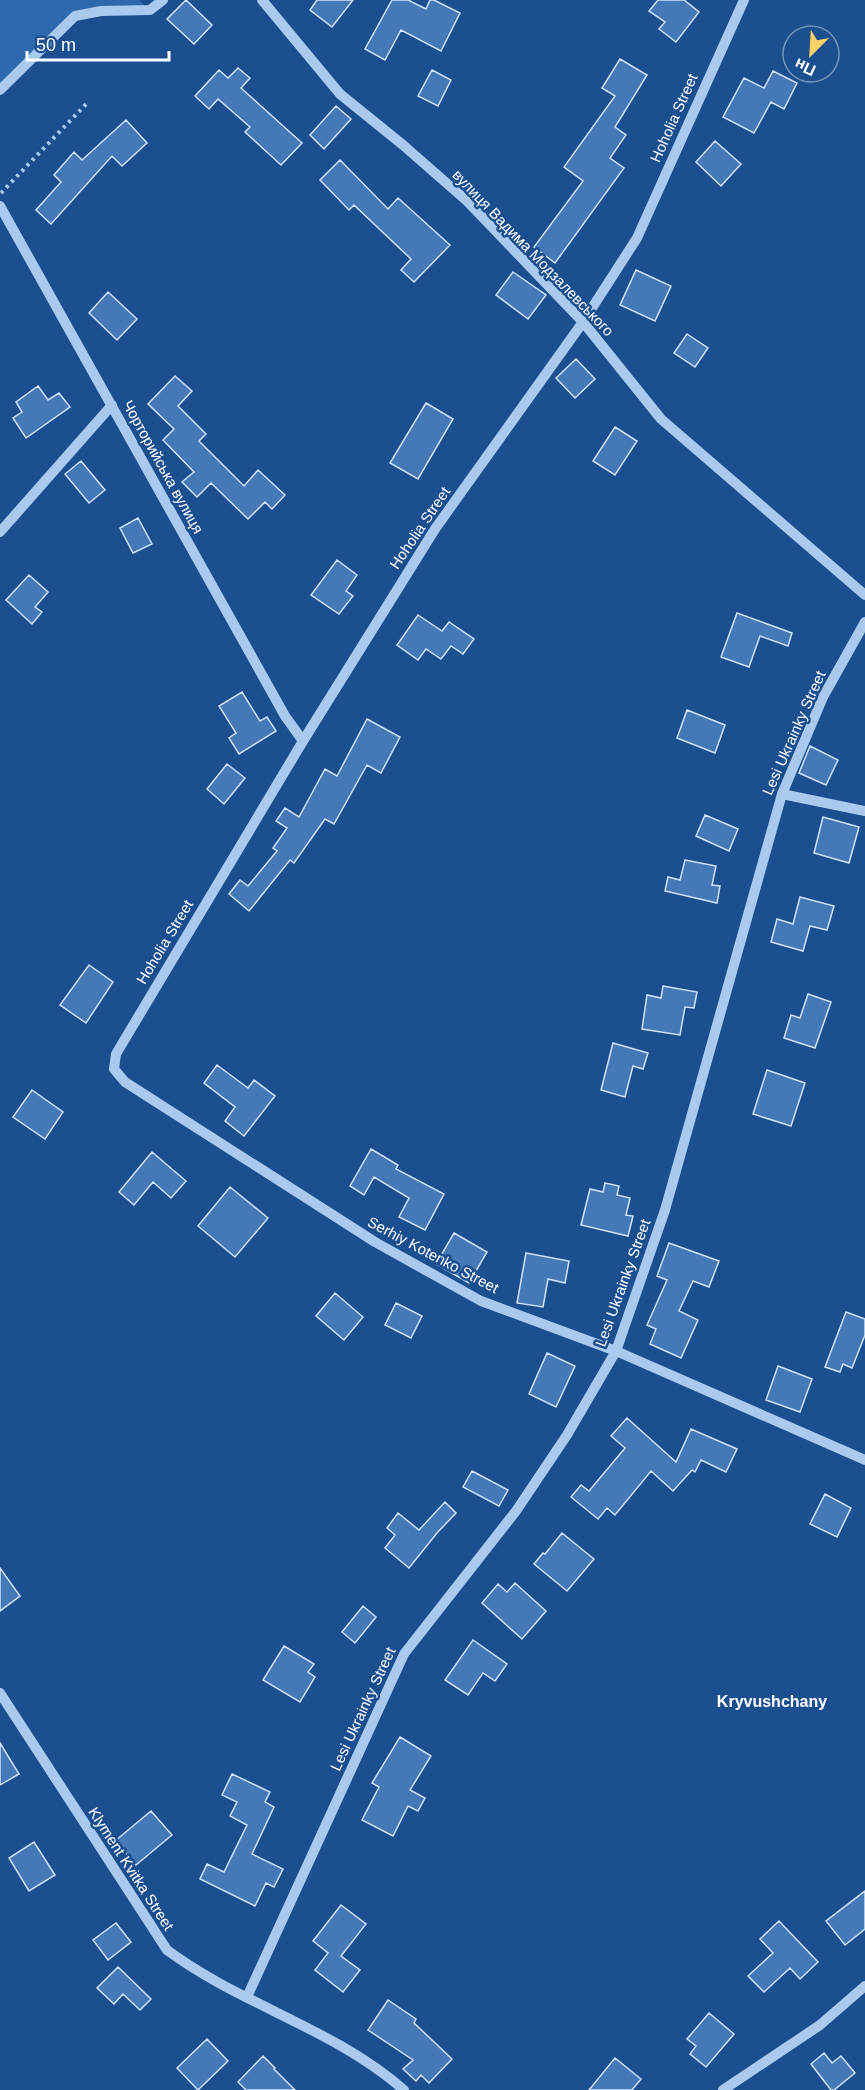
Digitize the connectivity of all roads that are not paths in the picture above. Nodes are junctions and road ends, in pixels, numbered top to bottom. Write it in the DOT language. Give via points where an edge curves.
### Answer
graph roads {
  1 [pos="163,0"];
  2 [pos="262,0"];
  3 [pos="744,0"];
  4 [pos="0,90"];
  5 [pos="0,206"];
  6 [pos="583,322"];
  7 [pos="112,405"];
  8 [pos="0,532"];
  9 [pos="865,596"];
  10 [pos="865,622"];
  11 [pos="303,741"];
  12 [pos="782,794"];
  13 [pos="865,811"];
  14 [pos="114,1069"];
  15 [pos="616,1351"];
  16 [pos="865,1460"];
  17 [pos="0,1693"];
  18 [pos="865,1986"];
  19 [pos="247,1996"];
  20 [pos="404,2090"];
  21 [pos="723,2090"];
  1 -- 4 [label="street" via="150,10 75,16"];
  2 -- 6 [label="street, вулиця Вадима Модзалевського" via="340,94 467,201"];
  3 -- 6 [label="street, Hoholia Street" via="637,238"];
  5 -- 7 [label="street, Чорторийська вулиця"];
  6 -- 9 [label="street, вулиця Вадима Модзалевського" via="661,418"];
  6 -- 11 [label="street, Hoholia Street" via="435,529"];
  7 -- 8 [label="street"];
  7 -- 11 [label="street, Чорторийська вулиця" via="285,716"];
  10 -- 12 [label="street, Lesi Ukrainky Street" via="823,697"];
  11 -- 14 [label="street, Hoholia Street" via="116,1054"];
  12 -- 13 [label="street"];
  12 -- 15 [label="street, Lesi Ukrainky Street" via="668,1199"];
  14 -- 15 [label="street, Serhiy Kotenko Street" via="125,1082 375,1242 482,1301"];
  15 -- 16 [label="street, Serhiy Kotenko Street"];
  15 -- 19 [label="street, Lesi Ukrainky Street" via="516,1511 404,1654"];
  17 -- 19 [label="street, Klyment Kvitka Street" via="167,1950 195,1971"];
  18 -- 21 [label="street" via="820,2025"];
  19 -- 20 [label="street, Klyment Kvitka Street" via="354,2052"];
}
